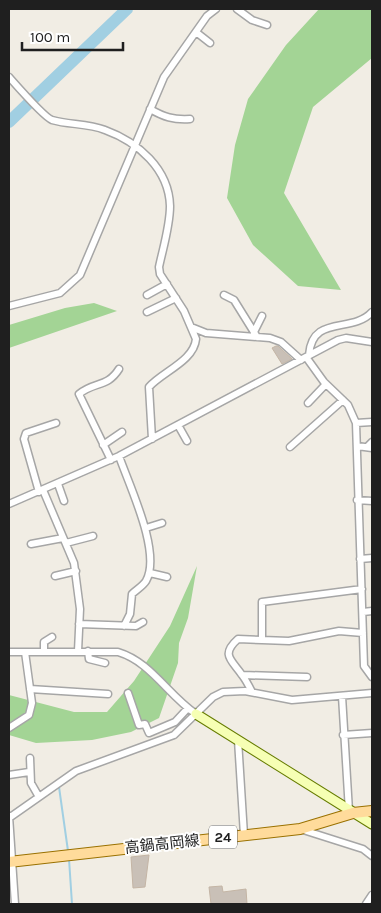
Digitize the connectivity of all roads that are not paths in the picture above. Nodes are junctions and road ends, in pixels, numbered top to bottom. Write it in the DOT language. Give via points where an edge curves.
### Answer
graph roads {
  1 [pos="216,9"];
  2 [pos="237,9"];
  3 [pos="267,25"];
  4 [pos="196,32"];
  5 [pos="210,43"];
  6 [pos="9,77"];
  7 [pos="150,109"];
  8 [pos="190,119"];
  9 [pos="134,144"];
  10 [pos="167,284"];
  11 [pos="224,294"];
  12 [pos="147,295"];
  13 [pos="176,298"];
  14 [pos="9,306"];
  15 [pos="147,312"];
  16 [pos="372,312"];
  17 [pos="262,316"];
  18 [pos="191,327"];
  19 [pos="255,334"];
  20 [pos="372,342"];
  21 [pos="305,357"];
  22 [pos="119,368"];
  23 [pos="326,384"];
  24 [pos="342,400"];
  25 [pos="308,403"];
  26 [pos="372,422"];
  27 [pos="56,423"];
  28 [pos="356,423"];
  29 [pos="178,425"];
  30 [pos="122,432"];
  31 [pos="152,439"];
  32 [pos="186,441"];
  33 [pos="372,442"];
  34 [pos="103,445"];
  35 [pos="357,446"];
  36 [pos="290,447"];
  37 [pos="369,448"];
  38 [pos="119,456"];
  39 [pos="111,460"];
  40 [pos="58,484"];
  41 [pos="41,491"];
  42 [pos="357,500"];
  43 [pos="64,501"];
  44 [pos="372,501"];
  45 [pos="9,504"];
  46 [pos="162,523"];
  47 [pos="146,528"];
  48 [pos="92,536"];
  49 [pos="64,541"];
  50 [pos="31,544"];
  51 [pos="372,558"];
  52 [pos="360,559"];
  53 [pos="76,571"];
  54 [pos="150,573"];
  55 [pos="55,576"];
  56 [pos="167,577"];
  57 [pos="362,589"];
  58 [pos="372,611"];
  59 [pos="363,612"];
  60 [pos="143,622"];
  61 [pos="79,624"];
  62 [pos="124,626"];
  63 [pos="364,633"];
  64 [pos="52,637"];
  65 [pos="262,640"];
  66 [pos="78,651"];
  67 [pos="88,651"];
  68 [pos="9,652"];
  69 [pos="26,652"];
  70 [pos="44,652"];
  71 [pos="105,663"];
  72 [pos="243,675"];
  73 [pos="307,677"];
  74 [pos="372,677"];
  75 [pos="30,689"];
  76 [pos="252,692"];
  77 [pos="128,693"];
  78 [pos="372,693"];
  79 [pos="108,694"];
  80 [pos="342,696"];
  81 [pos="192,711"];
  82 [pos="9,728"];
  83 [pos="372,733"];
  84 [pos="343,735"];
  85 [pos="238,740"];
  86 [pos="30,758"];
  87 [pos="29,772"];
  88 [pos="9,775"];
  89 [pos="40,797"];
  90 [pos="372,811"];
  91 [pos="351,812"];
  92 [pos="9,817"];
  93 [pos="372,824"];
  94 [pos="300,829"];
  95 [pos="244,835"];
  96 [pos="372,856"];
  97 [pos="11,861"];
  98 [pos="372,895"];
  99 [pos="15,904"];
  100 [pos="366,904"];
  1 -- 4 [label="street"];
  2 -- 3 [label="street" via="252,20"];
  4 -- 5 [label="street"];
  4 -- 7 [label="street" via="164,77"];
  6 -- 9 [label="street" via="50,120 105,130"];
  7 -- 8 [label="street" via="164,118"];
  7 -- 9 [label="street"];
  9 -- 10 [label="street" via="155,163 169,195 170,209 159,267"];
  9 -- 14 [label="street" via="80,275 60,293"];
  10 -- 12 [label="street"];
  10 -- 13 [label="street"];
  11 -- 19 [label="street" via="234,300"];
  13 -- 15 [label="street"];
  13 -- 18 [label="street"];
  16 -- 21 [label="street" via="359,321 331,326 317,333"];
  17 -- 19 [label="street"];
  18 -- 19 [label="street" via="206,333"];
  18 -- 31 [label="street" via="196,344 181,364 149,387"];
  19 -- 21 [label="street" via="280,342"];
  20 -- 21 [label="street" via="346,338"];
  21 -- 23 [label="street"];
  21 -- 29 [label="street"];
  22 -- 34 [label="street" via="112,380 78,394"];
  23 -- 24 [label="street"];
  23 -- 25 [label="street"];
  24 -- 28 [label="street" via="348,405"];
  24 -- 36 [label="street"];
  26 -- 28 [label="street"];
  27 -- 41 [label="street" via="26,433 24,439"];
  28 -- 35 [label="street"];
  29 -- 31 [label="street"];
  29 -- 32 [label="street"];
  30 -- 34 [label="street"];
  31 -- 38 [label="street"];
  33 -- 37 [label="street"];
  34 -- 39 [label="street"];
  35 -- 37 [label="street"];
  35 -- 42 [label="street"];
  38 -- 39 [label="street"];
  38 -- 47 [label="street"];
  39 -- 40 [label="street"];
  40 -- 41 [label="street"];
  40 -- 43 [label="street"];
  41 -- 45 [label="street"];
  41 -- 49 [label="street"];
  42 -- 44 [label="street"];
  42 -- 52 [label="street"];
  46 -- 47 [label="street"];
  47 -- 54 [label="street"];
  48 -- 49 [label="street"];
  49 -- 50 [label="street"];
  49 -- 53 [label="street"];
  51 -- 52 [label="street"];
  52 -- 57 [label="street"];
  53 -- 55 [label="street"];
  53 -- 61 [label="street"];
  54 -- 56 [label="street"];
  54 -- 62 [label="street" via="145,583 132,594 130,614"];
  57 -- 59 [label="street"];
  57 -- 65 [label="street" via="262,602"];
  58 -- 59 [label="street"];
  59 -- 63 [label="street"];
  60 -- 62 [label="street"];
  61 -- 62 [label="street"];
  61 -- 66 [label="street"];
  63 -- 65 [label="street" via="339,631 289,641"];
  63 -- 74 [label="street" via="364,666"];
  64 -- 70 [label="street" via="44,642"];
  65 -- 72 [label="street" via="238,640 231,646 228,653 230,661"];
  66 -- 67 [label="street"];
  66 -- 70 [label="street"];
  67 -- 71 [label="street" via="89,659"];
  67 -- 81 [label="street" via="132,656"];
  68 -- 69 [label="street"];
  69 -- 70 [label="street"];
  69 -- 75 [label="street"];
  72 -- 73 [label="street"];
  72 -- 76 [label="street"];
  75 -- 79 [label="street"];
  75 -- 82 [label="street" via="32,703 29,715"];
  76 -- 80 [label="street" via="292,700"];
  76 -- 81 [label="street" via="223,692"];
  77 -- 81 [label="street" via="139,725 144,724 150,733"];
  78 -- 80 [label="street"];
  80 -- 84 [label="street"];
  81 -- 85 [label="street"];
  81 -- 89 [label="street" via="174,735 84,768"];
  83 -- 84 [label="street"];
  84 -- 91 [label="street"];
  85 -- 91 [label="street"];
  85 -- 95 [label="street"];
  86 -- 87 [label="street"];
  87 -- 88 [label="street"];
  87 -- 89 [label="street" via="30,783"];
  89 -- 92 [label="street"];
  90 -- 91 [label="main road, 高鍋高岡線 / 24"];
  91 -- 93 [label="street"];
  91 -- 94 [label="main road, 高鍋高岡線 / 24"];
  92 -- 97 [label="street"];
  94 -- 95 [label="main road, 高鍋高岡線 / 24"];
  94 -- 96 [label="street" via="363,849"];
  95 -- 97 [label="main road, 高鍋高岡線 / 24"];
  97 -- 99 [label="street"];
  98 -- 100 [label="street"];
}
